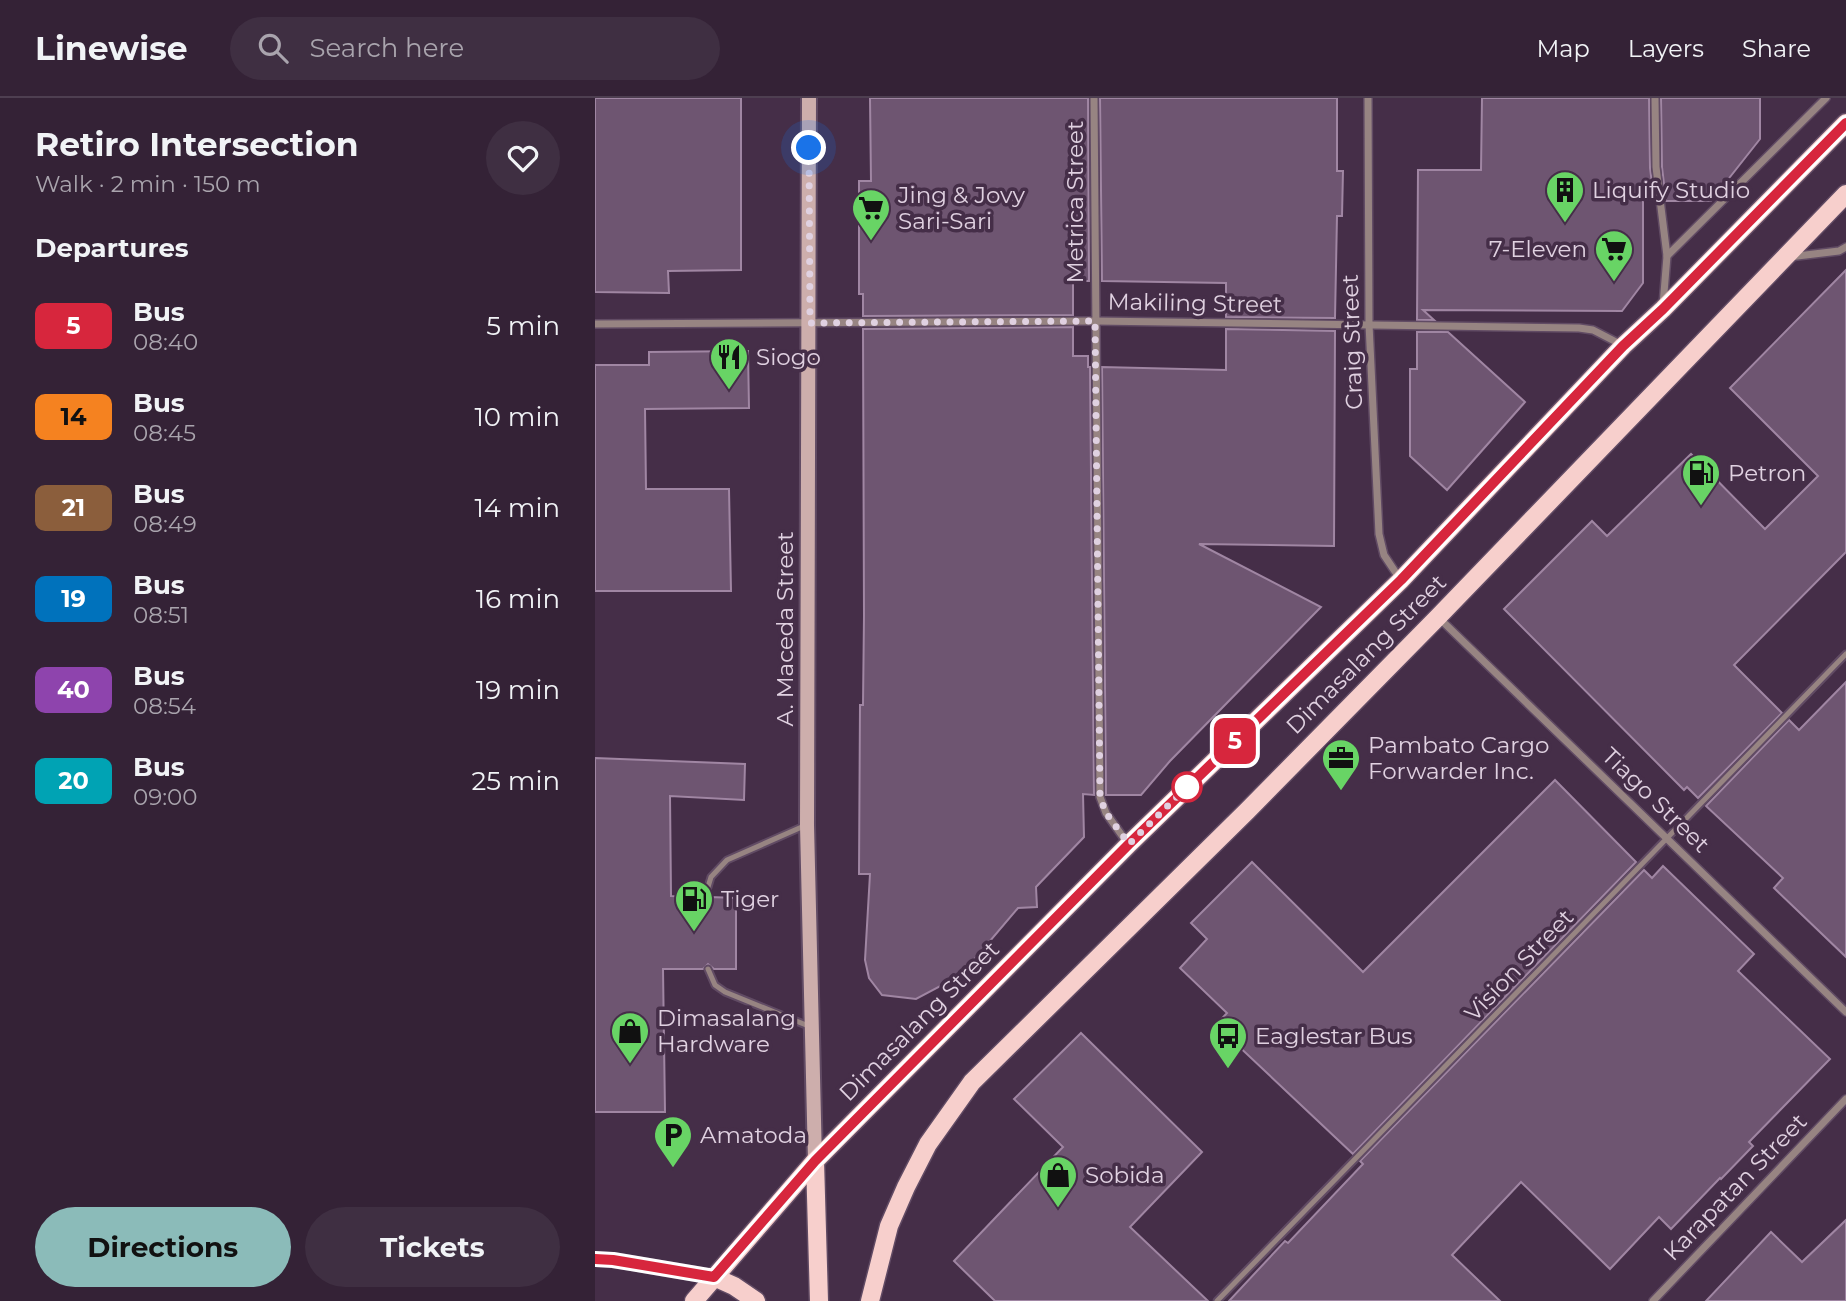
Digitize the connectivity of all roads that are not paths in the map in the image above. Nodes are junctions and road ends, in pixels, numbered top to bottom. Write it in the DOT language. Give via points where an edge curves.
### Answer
graph roads {
  1 [pos="809,98"];
  2 [pos="1094,98"];
  3 [pos="1368,98"];
  4 [pos="1655,98"];
  5 [pos="1826,98"];
  6 [pos="1846,123"];
  7 [pos="1846,194"];
  8 [pos="1846,247"];
  9 [pos="1667,256"];
  10 [pos="1782,258"];
  11 [pos="1663,309"];
  12 [pos="1095,321"];
  13 [pos="810,323"];
  14 [pos="595,324"];
  15 [pos="1369,324"];
  16 [pos="1623,346"];
  17 [pos="1401,580"];
  18 [pos="1438,617"];
  19 [pos="1846,654"];
  20 [pos="807,825"];
  21 [pos="1668,837"];
  22 [pos="1129,844"];
  23 [pos="705,897"];
  24 [pos="708,969"];
  25 [pos="1846,1012"];
  26 [pos="812,1027"];
  27 [pos="1846,1099"];
  28 [pos="815,1161"];
  29 [pos="595,1259"];
  30 [pos="714,1277"];
  31 [pos="694,1301"];
  32 [pos="756,1301"];
  33 [pos="819,1301"];
  34 [pos="870,1301"];
  35 [pos="1217,1301"];
  36 [pos="1653,1301"];
  1 -- 13 [label="main road, A. Maceda Street"];
  2 -- 12 [label="street, Metrica Street"];
  3 -- 15 [label="street, Craig Street"];
  4 -- 9 [label="street" via="1656,167"];
  5 -- 9 [label="street"];
  6 -- 11 [label="main road, Dimasalang Street"];
  7 -- 10 [label="main road, Dimasalang Street"];
  8 -- 10 [label="street"];
  9 -- 11 [label="street"];
  10 -- 18 [label="main road, Dimasalang Street"];
  11 -- 16 [label="main road, Dimasalang Street"];
  12 -- 13 [label="street, Makiling Street"];
  12 -- 15 [label="street, Makiling Street"];
  12 -- 22 [label="street, Metrica Street" via="1100,797"];
  13 -- 14 [label="street, Makiling Street"];
  13 -- 20 [label="main road, A. Maceda Street"];
  15 -- 16 [label="street, Makiling Street" via="1579,328"];
  15 -- 17 [label="street, Craig Street" via="1379,534 1384,555"];
  16 -- 17 [label="main road, Dimasalang Street"];
  17 -- 22 [label="main road, Dimasalang Street"];
  18 -- 21 [label="street, Tiago Street"];
  18 -- 34 [label="main road, Dimasalang Street" via="972,1082 928,1144 906,1187 889,1226"];
  19 -- 21 [label="lane, Vision Street"];
  20 -- 23 [label="lane" via="727,860 711,877"];
  20 -- 26 [label="main road, A. Maceda Street"];
  21 -- 25 [label="street, Tiago Street"];
  21 -- 35 [label="lane, Vision Street"];
  22 -- 28 [label="main road, Dimasalang Street"];
  24 -- 26 [label="lane" via="715,985 725,992"];
  26 -- 28 [label="main road, A. Maceda Street"];
  27 -- 36 [label="street, Karapatan Street"];
  28 -- 30 [label="main road, Dimasalang Street"];
  28 -- 33 [label="main road"];
  29 -- 30 [label="street"];
  30 -- 31 [label="main road, Dimasalang Street"];
  30 -- 32 [label="main road"];
}
